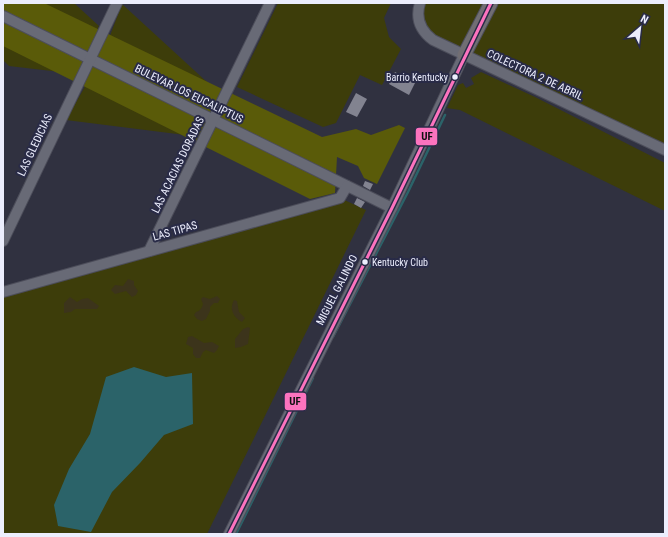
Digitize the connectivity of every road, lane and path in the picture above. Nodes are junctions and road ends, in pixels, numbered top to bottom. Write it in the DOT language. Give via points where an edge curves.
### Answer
graph roads {
  1 [pos="117,3"];
  2 [pos="270,3"];
  3 [pos="420,3"];
  4 [pos="491,3"];
  5 [pos="3,16"];
  6 [pos="464,55"];
  7 [pos="90,59"];
  8 [pos="214,120"];
  9 [pos="665,150"];
  10 [pos="347,186"];
  11 [pos="392,208"];
  12 [pos="3,241"];
  13 [pos="149,251"];
  14 [pos="3,292"];
  15 [pos="229,534"];
  1 -- 7 [label="street, LAS GLEDICIAS"];
  2 -- 8 [label="street, LAS ACACIAS DORADAS"];
  3 -- 6 [label="street, COLECTORA 2 DE ABRIL" via="418,17 425,34"];
  4 -- 6 [label="main road"];
  5 -- 7 [label="street, BULEVAR LOS EUCALIPTUS"];
  6 -- 9 [label="street, COLECTORA 2 DE ABRIL"];
  6 -- 11 [label="street, MIGUEL GALINDO"];
  7 -- 8 [label="street, BULEVAR LOS EUCALIPTUS"];
  7 -- 12 [label="street, LAS GLEDICIAS"];
  8 -- 10 [label="street, BULEVAR LOS EUCALIPTUS"];
  8 -- 13 [label="street, LAS ACACIAS DORADAS"];
  10 -- 11 [label="street, BULEVAR LOS EUCALIPTUS"];
  10 -- 13 [label="street, LAS TIPAS" via="340,198"];
  11 -- 15 [label="street, MIGUEL GALINDO"];
  13 -- 14 [label="street, LAS TIPAS"];
}
